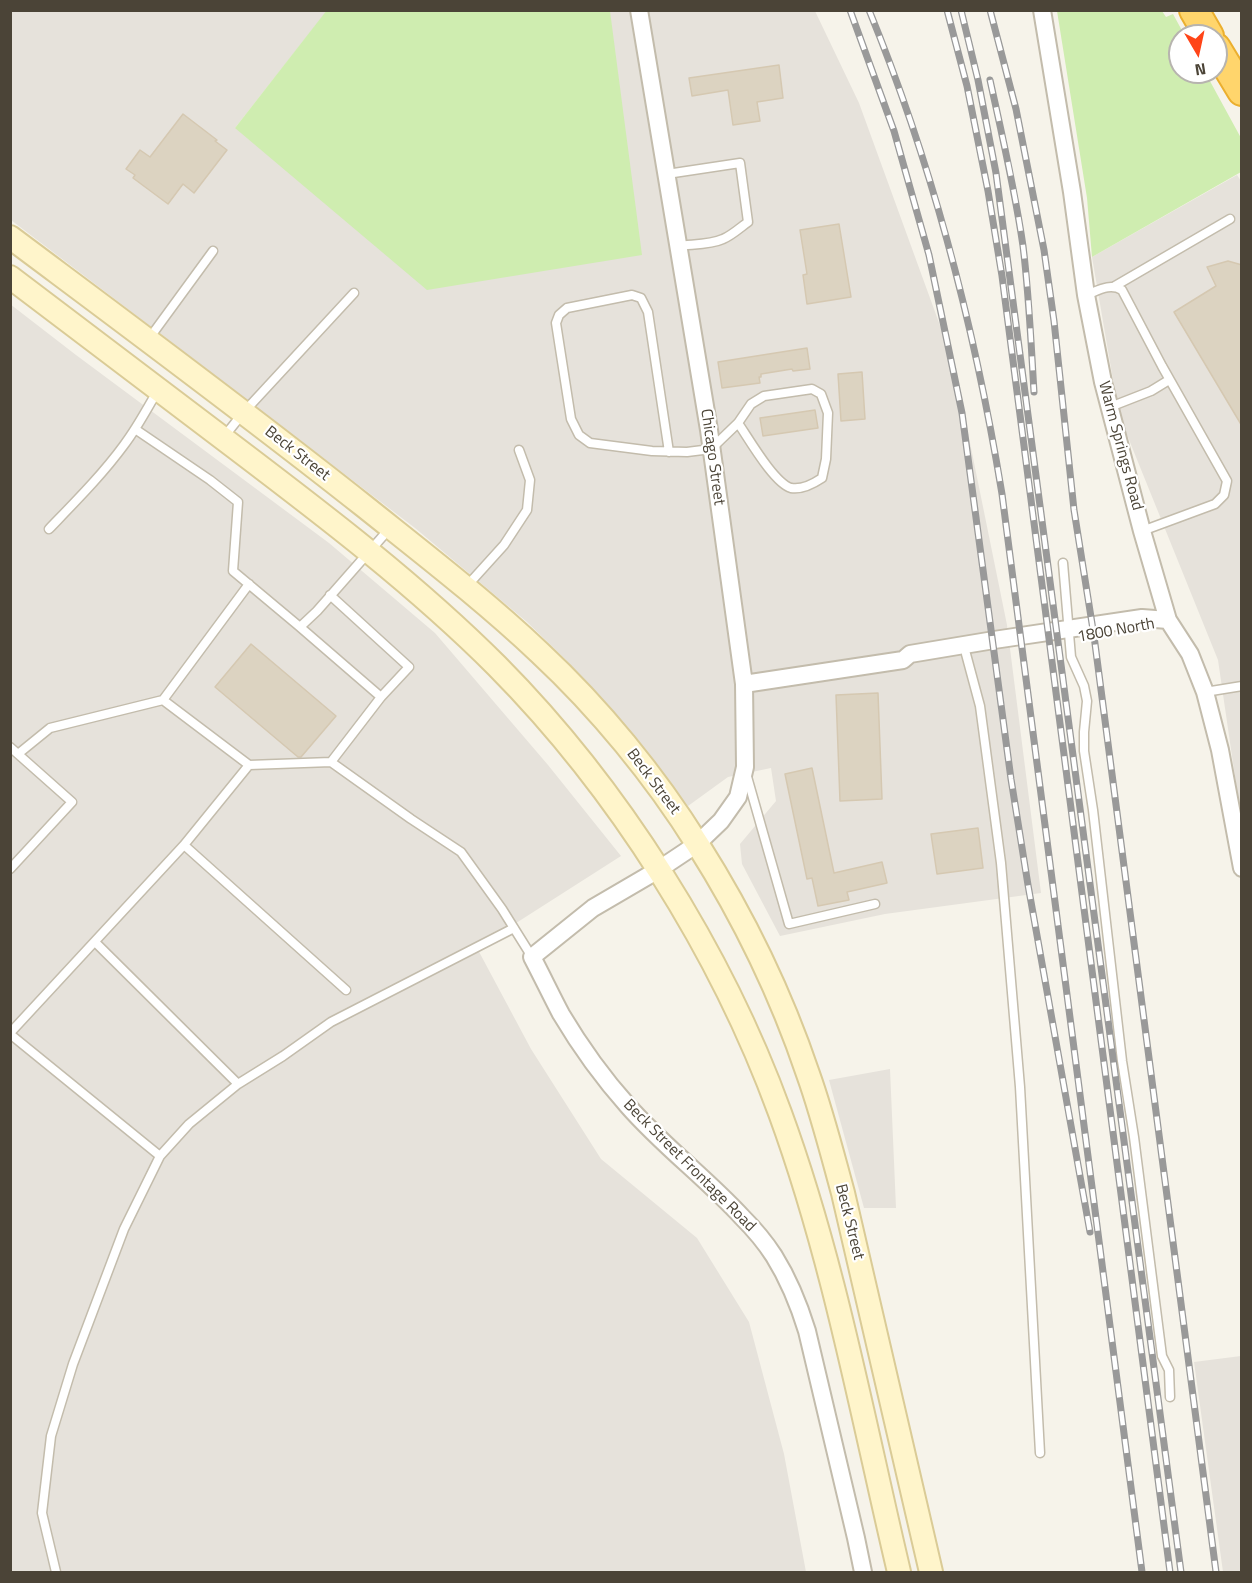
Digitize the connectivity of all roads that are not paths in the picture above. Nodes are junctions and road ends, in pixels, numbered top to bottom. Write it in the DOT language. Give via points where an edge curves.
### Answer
graph roads {
  1 [pos="639,10"];
  2 [pos="1042,10"];
  3 [pos="1194,10"];
  4 [pos="1202,24"];
  5 [pos="1228,68"];
  6 [pos="1242,91"];
  7 [pos="667,174"];
  8 [pos="1230,219"];
  9 [pos="10,237"];
  10 [pos="678,246"];
  11 [pos="213,251"];
  12 [pos="10,278"];
  13 [pos="1115,286"];
  14 [pos="354,293"];
  15 [pos="1086,296"];
  16 [pos="148,340"];
  17 [pos="1169,380"];
  18 [pos="159,389"];
  19 [pos="1110,407"];
  20 [pos="243,413"];
  21 [pos="738,423"];
  22 [pos="135,429"];
  23 [pos="223,438"];
  24 [pos="711,449"];
  25 [pos="519,450"];
  26 [pos="669,452"];
  27 [pos="391,527"];
  28 [pos="49,529"];
  29 [pos="1142,531"];
  30 [pos="368,552"];
  31 [pos="1063,563"];
  32 [pos="249,584"];
  33 [pos="466,587"];
  34 [pos="330,595"];
  35 [pos="1168,620"];
  36 [pos="300,627"];
  37 [pos="1069,634"];
  38 [pos="966,654"];
  39 [pos="903,660"];
  40 [pos="744,684"];
  41 [pos="1242,686"];
  42 [pos="1206,692"];
  43 [pos="381,697"];
  44 [pos="163,700"];
  45 [pos="10,747"];
  46 [pos="18,754"];
  47 [pos="331,762"];
  48 [pos="249,765"];
  49 [pos="745,767"];
  50 [pos="698,844"];
  51 [pos="184,845"];
  52 [pos="1242,868"];
  53 [pos="10,869"];
  54 [pos="658,870"];
  55 [pos="875,904"];
  56 [pos="514,928"];
  57 [pos="95,942"];
  58 [pos="532,957"];
  59 [pos="346,990"];
  60 [pos="10,1033"];
  61 [pos="238,1084"];
  62 [pos="160,1156"];
  63 [pos="1170,1397"];
  64 [pos="1040,1453"];
  65 [pos="56,1572"];
  66 [pos="863,1572"];
  67 [pos="899,1572"];
  68 [pos="931,1572"];
  1 -- 7 [label="street, Chicago Street"];
  2 -- 15 [label="street, Warm Springs Road"];
  3 -- 4 [label="highway"];
  5 -- 6 [label="highway"];
  7 -- 10 [label="street, Chicago Street"];
  7 -- 10 [label="lane" via="740,163 748,222 712,243"];
  8 -- 13 [label="lane"];
  9 -- 16 [label="main road, Beck Street"];
  10 -- 24 [label="street, Chicago Street"];
  11 -- 16 [label="lane"];
  12 -- 18 [label="main road, Beck Street"];
  13 -- 15 [label="lane"];
  13 -- 17 [label="lane" via="1122,290"];
  14 -- 20 [label="lane"];
  15 -- 19 [label="street, Warm Springs Road"];
  16 -- 20 [label="main road, Beck Street"];
  17 -- 19 [label="lane"];
  17 -- 29 [label="lane" via="1227,481 1224,495 1215,504"];
  18 -- 22 [label="lane"];
  18 -- 23 [label="main road, Beck Street"];
  19 -- 29 [label="street, Warm Springs Road"];
  20 -- 23 [label="lane"];
  20 -- 27 [label="main road, Beck Street"];
  21 -- 21 [label="lane" via="751,404 764,396 812,390 821,394 828,413 822,478 809,486 793,488 782,483"];
  21 -- 24 [label="lane"];
  22 -- 28 [label="lane"];
  22 -- 32 [label="lane" via="238,502 233,571"];
  23 -- 30 [label="main road, Beck Street"];
  24 -- 26 [label="lane"];
  24 -- 40 [label="street, Chicago Street"];
  25 -- 33 [label="lane" via="530,480 527,510 504,545"];
  26 -- 26 [label="lane" via="590,442 579,435 571,419 556,323 567,308 632,295 641,298 648,312"];
  27 -- 30 [label="lane"];
  27 -- 33 [label="main road, Beck Street"];
  29 -- 35 [label="street, Warm Springs Road"];
  30 -- 34 [label="lane"];
  30 -- 54 [label="main road, Beck Street" via="499,668 573,752"];
  31 -- 37 [label="lane"];
  32 -- 36 [label="lane"];
  32 -- 44 [label="lane"];
  33 -- 50 [label="main road, Beck Street" via="542,655 607,724"];
  34 -- 36 [label="lane"];
  34 -- 43 [label="lane" via="409,667"];
  35 -- 37 [label="street, 1800 North" via="1142,629"];
  35 -- 42 [label="street, Warm Springs Road" via="1190,654"];
  36 -- 43 [label="lane"];
  37 -- 38 [label="street, 1800 North"];
  37 -- 39 [label="street, 1800 North" via="993,640 910,654"];
  37 -- 63 [label="lane" via="1071,657 1087,701 1084,751 1122,1061"];
  38 -- 39 [label="street, 1800 North" via="911,663"];
  38 -- 64 [label="lane" via="980,706 1001,863 1020,1087"];
  39 -- 40 [label="street, 1800 North"];
  40 -- 49 [label="street, Chicago Street"];
  41 -- 42 [label="lane"];
  42 -- 52 [label="street, Warm Springs Road"];
  43 -- 47 [label="lane"];
  44 -- 46 [label="lane" via="50,728"];
  44 -- 48 [label="lane"];
  45 -- 46 [label="lane"];
  46 -- 53 [label="lane" via="72,802"];
  47 -- 48 [label="lane"];
  47 -- 56 [label="lane" via="461,852"];
  48 -- 51 [label="lane"];
  49 -- 50 [label="street, Chicago Street" via="738,798"];
  49 -- 55 [label="lane" via="789,924"];
  50 -- 54 [label="street, Chicago Street"];
  50 -- 68 [label="main road, Beck Street" via="745,927 808,1074 843,1193"];
  51 -- 57 [label="lane"];
  51 -- 59 [label="lane"];
  54 -- 58 [label="street" via="593,908"];
  54 -- 67 [label="main road, Beck Street" via="736,1009 780,1111 819,1236"];
  56 -- 58 [label="lane"];
  56 -- 61 [label="lane" via="331,1022"];
  57 -- 60 [label="lane"];
  57 -- 61 [label="lane"];
  58 -- 66 [label="street, Beck Street Frontage Road" via="561,1014 606,1081 653,1132 729,1203 774,1255 799,1305 810,1341"];
  60 -- 62 [label="lane"];
  61 -- 62 [label="lane" via="189,1124"];
  62 -- 65 [label="lane" via="124,1229 73,1364 51,1436 42,1513"];
}
